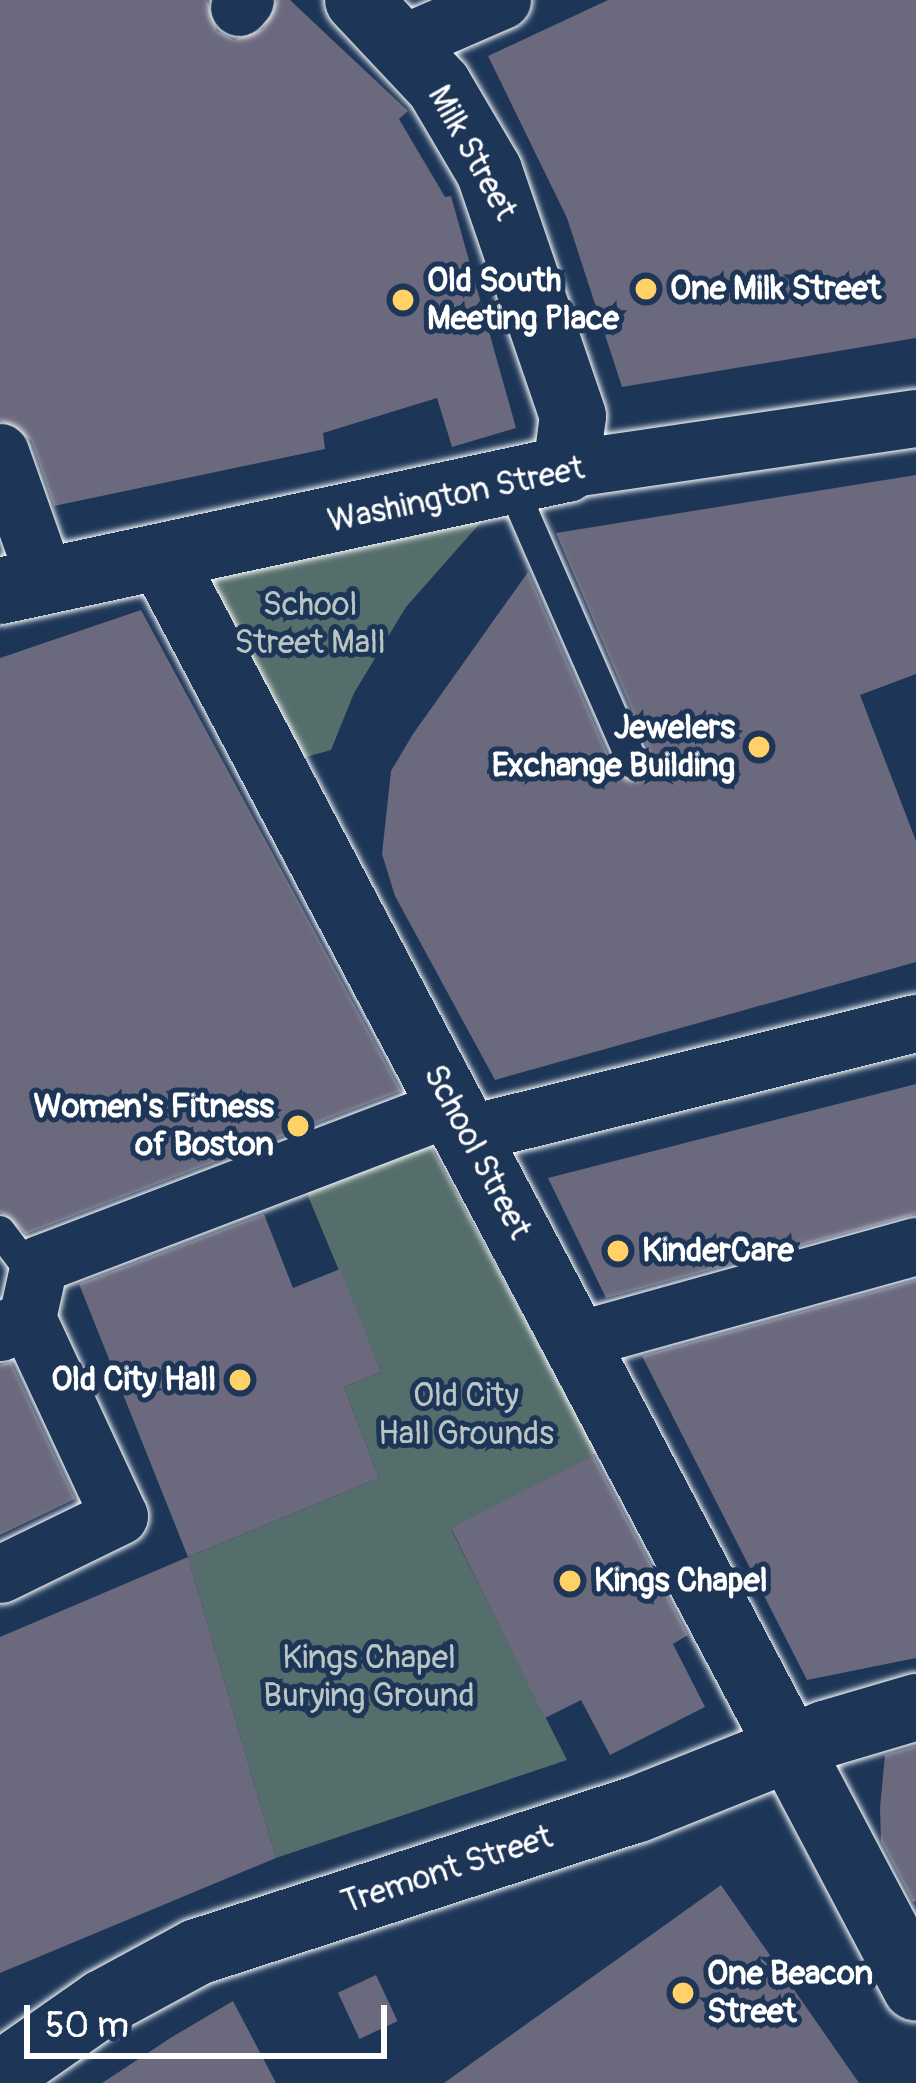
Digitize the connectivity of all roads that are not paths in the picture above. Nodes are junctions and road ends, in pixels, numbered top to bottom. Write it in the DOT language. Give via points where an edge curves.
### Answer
graph roads {
  1 [pos="502,0"];
  2 [pos="380,22"];
  3 [pos="916,418"];
  4 [pos="0,452"];
  5 [pos="539,477"];
  6 [pos="162,558"];
  7 [pos="23,586"];
  8 [pos="633,763"];
  9 [pos="916,1023"];
  10 [pos="447,1125"];
  11 [pos="0,1232"];
  12 [pos="916,1246"];
  13 [pos="20,1309"];
  14 [pos="577,1340"];
  15 [pos="0,1574"];
  16 [pos="916,1708"];
  17 [pos="789,1747"];
  18 [pos="916,1988"];
  19 [pos="0,2075"];
  1 -- 2 [label="street"];
  2 -- 5 [label="main road, Milk Street" via="465,126 511,221 573,416"];
  3 -- 5 [label="street, Washington Street"];
  4 -- 7 [label="street"];
  5 -- 6 [label="main road, Washington Street"];
  5 -- 8 [label="lane"];
  6 -- 7 [label="main road, Washington Street"];
  6 -- 10 [label="main road, School Street"];
  9 -- 10 [label="street"];
  10 -- 13 [label="street" via="39,1264"];
  10 -- 14 [label="main road, School Street"];
  11 -- 13 [label="lane"];
  12 -- 14 [label="street"];
  13 -- 15 [label="street" via="119,1516"];
  14 -- 17 [label="main road, School Street"];
  16 -- 17 [label="main road, Tremont Street"];
  17 -- 18 [label="main road, School Street"];
  17 -- 19 [label="main road, Tremont Street" via="634,1810 197,1952 103,2003"];
}
